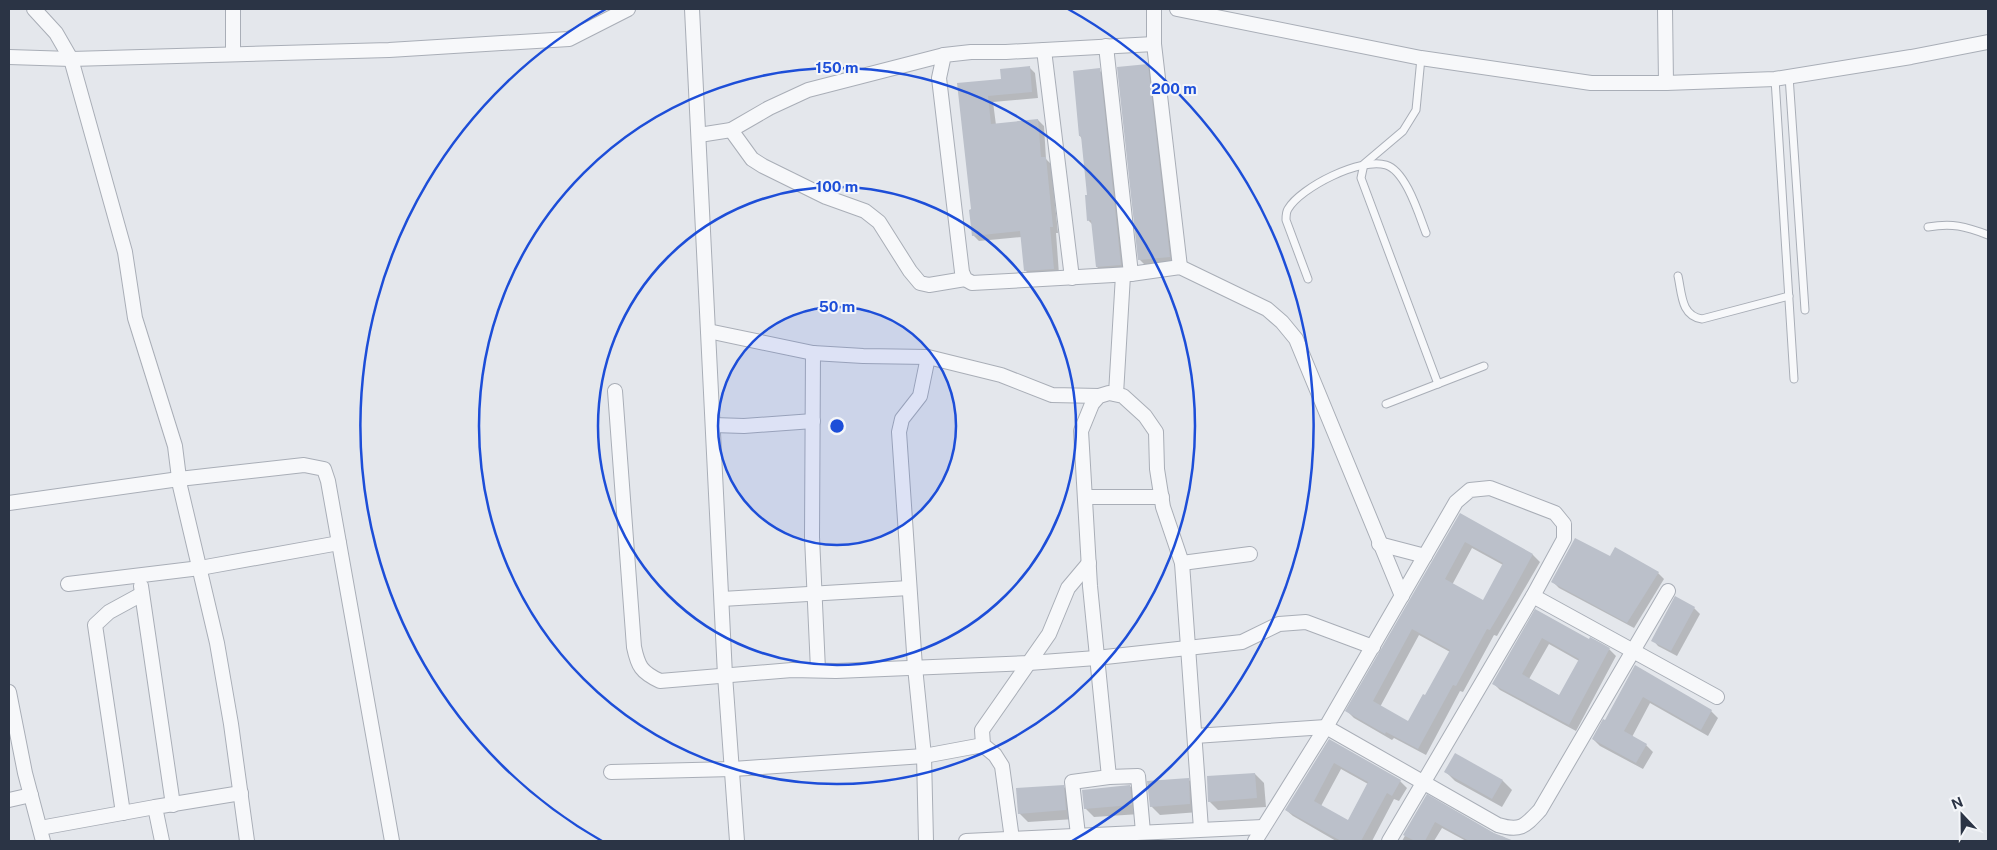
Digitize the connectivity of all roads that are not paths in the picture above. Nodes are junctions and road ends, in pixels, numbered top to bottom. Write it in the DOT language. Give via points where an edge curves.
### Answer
graph roads {
  1 [pos="233,9"];
  2 [pos="628,9"];
  3 [pos="692,9"];
  4 [pos="1154,9"];
  5 [pos="1177,9"];
  6 [pos="1665,9"];
  7 [pos="36,10"];
  8 [pos="1988,42"];
  9 [pos="1154,44"];
  10 [pos="1106,46"];
  11 [pos="1044,50"];
  12 [pos="233,54"];
  13 [pos="944,55"];
  14 [pos="9,57"];
  15 [pos="1421,58"];
  16 [pos="71,59"];
  17 [pos="1789,76"];
  18 [pos="1775,79"];
  19 [pos="1666,83"];
  20 [pos="731,130"];
  21 [pos="698,135"];
  22 [pos="1364,164"];
  23 [pos="1928,227"];
  24 [pos="1426,233"];
  25 [pos="1988,235"];
  26 [pos="1180,267"];
  27 [pos="1127,275"];
  28 [pos="1678,276"];
  29 [pos="1072,278"];
  30 [pos="965,279"];
  31 [pos="1308,279"];
  32 [pos="1789,296"];
  33 [pos="1805,310"];
  34 [pos="708,331"];
  35 [pos="813,353"];
  36 [pos="928,357"];
  37 [pos="1484,366"];
  38 [pos="1794,379"];
  39 [pos="1438,384"];
  40 [pos="615,391"];
  41 [pos="1116,394"];
  42 [pos="1099,396"];
  43 [pos="1386,404"];
  44 [pos="812,421"];
  45 [pos="713,425"];
  46 [pos="179,479"];
  47 [pos="1085,497"];
  48 [pos="1162,498"];
  49 [pos="9,503"];
  50 [pos="338,543"];
  51 [pos="1379,544"];
  52 [pos="1250,554"];
  53 [pos="1425,556"];
  54 [pos="1088,563"];
  55 [pos="1182,563"];
  56 [pos="200,568"];
  57 [pos="140,575"];
  58 [pos="68,584"];
  59 [pos="909,588"];
  60 [pos="1668,591"];
  61 [pos="142,594"];
  62 [pos="814,594"];
  63 [pos="1402,596"];
  64 [pos="1533,596"];
  65 [pos="722,599"];
  66 [pos="1189,646"];
  67 [pos="1373,646"];
  68 [pos="1631,652"];
  69 [pos="1096,658"];
  70 [pos="1029,663"];
  71 [pos="915,667"];
  72 [pos="818,670"];
  73 [pos="725,675"];
  74 [pos="9,692"];
  75 [pos="1717,697"];
  76 [pos="1326,727"];
  77 [pos="1195,736"];
  78 [pos="983,745"];
  79 [pos="924,756"];
  80 [pos="733,769"];
  81 [pos="611,772"];
  82 [pos="1109,777"];
  83 [pos="1423,782"];
  84 [pos="241,793"];
  85 [pos="31,795"];
  86 [pos="9,800"];
  87 [pos="173,805"];
  88 [pos="156,807"];
  89 [pos="123,812"];
  90 [pos="1263,827"];
  91 [pos="1143,832"];
  92 [pos="1196,833"];
  93 [pos="42,834"];
  94 [pos="1078,836"];
  95 [pos="1012,839"];
  96 [pos="162,841"];
  97 [pos="247,841"];
  98 [pos="392,841"];
  99 [pos="737,841"];
  100 [pos="926,841"];
  101 [pos="966,841"];
  102 [pos="1255,841"];
  103 [pos="1390,841"];
  1 -- 12 [label="street"];
  2 -- 12 [label="street" via="570,38 389,50"];
  3 -- 21 [label="street"];
  4 -- 9 [label="street"];
  5 -- 15 [label="street"];
  6 -- 19 [label="street"];
  7 -- 16 [label="street" via="56,33"];
  8 -- 17 [label="street"];
  9 -- 10 [label="street"];
  9 -- 26 [label="street"];
  10 -- 11 [label="street"];
  10 -- 27 [label="street"];
  11 -- 13 [label="street"];
  11 -- 29 [label="street"];
  12 -- 16 [label="street"];
  13 -- 20 [label="street" via="808,90"];
  13 -- 30 [label="street" via="939,78 958,245"];
  14 -- 16 [label="street"];
  15 -- 19 [label="street" via="1591,83"];
  15 -- 22 [label="lane" via="1416,110 1403,132"];
  16 -- 46 [label="street" via="125,252 135,318 174,446"];
  17 -- 18 [label="street"];
  17 -- 33 [label="lane"];
  18 -- 19 [label="street"];
  18 -- 32 [label="lane"];
  20 -- 21 [label="street"];
  20 -- 30 [label="street" via="752,159 763,166 826,197 865,211 879,222 920,283 929,285"];
  21 -- 34 [label="street"];
  22 -- 24 [label="lane" via="1387,165 1402,178"];
  22 -- 31 [label="lane" via="1332,176 1302,193 1287,210 1286,220"];
  22 -- 39 [label="lane" via="1361,178"];
  23 -- 25 [label="lane" via="1962,225"];
  26 -- 27 [label="street"];
  26 -- 51 [label="street" via="1267,309 1296,339"];
  27 -- 29 [label="street"];
  27 -- 41 [label="street"];
  28 -- 32 [label="lane" via="1687,312 1702,319"];
  29 -- 30 [label="street" via="972,283"];
  32 -- 38 [label="lane"];
  34 -- 35 [label="street"];
  34 -- 45 [label="street"];
  35 -- 36 [label="street"];
  35 -- 44 [label="street"];
  36 -- 42 [label="street" via="1001,375 1052,395"];
  36 -- 59 [label="street" via="920,396 902,419 899,432"];
  37 -- 39 [label="lane"];
  39 -- 43 [label="lane"];
  40 -- 73 [label="street" via="634,647 638,664 648,676 660,681"];
  41 -- 42 [label="street"];
  41 -- 48 [label="street" via="1123,396 1145,416 1156,432"];
  42 -- 47 [label="street" via="1081,430"];
  44 -- 45 [label="street"];
  44 -- 62 [label="street"];
  45 -- 65 [label="street"];
  46 -- 49 [label="street"];
  46 -- 50 [label="street" via="304,465 324,469"];
  46 -- 56 [label="street"];
  47 -- 48 [label="street"];
  47 -- 54 [label="street"];
  48 -- 55 [label="street"];
  50 -- 56 [label="street"];
  50 -- 98 [label="street"];
  51 -- 53 [label="street"];
  51 -- 63 [label="street"];
  52 -- 55 [label="street"];
  53 -- 63 [label="street"];
  53 -- 64 [label="street" via="1456,502 1470,490 1490,488 1555,513 1564,524 1564,539"];
  54 -- 69 [label="street"];
  54 -- 70 [label="street" via="1068,588 1048,634"];
  55 -- 66 [label="street"];
  56 -- 57 [label="street"];
  56 -- 84 [label="street" via="217,643"];
  57 -- 58 [label="street"];
  57 -- 61 [label="street"];
  59 -- 62 [label="street"];
  59 -- 71 [label="street"];
  60 -- 68 [label="street"];
  61 -- 87 [label="street"];
  61 -- 89 [label="street" via="109,612 95,625"];
  62 -- 65 [label="street"];
  62 -- 72 [label="street"];
  63 -- 67 [label="street"];
  64 -- 68 [label="street"];
  64 -- 83 [label="street"];
  65 -- 73 [label="street"];
  66 -- 67 [label="street" via="1242,642 1279,624 1306,622"];
  66 -- 69 [label="street"];
  66 -- 77 [label="street"];
  67 -- 76 [label="street"];
  68 -- 75 [label="street"];
  68 -- 83 [label="street" via="1540,810 1526,825 1513,830 1498,825"];
  69 -- 70 [label="street"];
  69 -- 82 [label="street"];
  70 -- 71 [label="street"];
  70 -- 78 [label="street" via="982,730"];
  71 -- 72 [label="street"];
  71 -- 79 [label="street"];
  72 -- 73 [label="street"];
  73 -- 80 [label="street"];
  74 -- 85 [label="street"];
  76 -- 77 [label="street"];
  76 -- 83 [label="street"];
  76 -- 90 [label="street"];
  77 -- 92 [label="street"];
  78 -- 79 [label="street"];
  78 -- 95 [label="street" via="1002,766"];
  79 -- 80 [label="street"];
  79 -- 100 [label="street"];
  80 -- 81 [label="street"];
  80 -- 99 [label="street"];
  82 -- 91 [label="street" via="1138,776"];
  82 -- 94 [label="street" via="1072,782"];
  83 -- 103 [label="street"];
  84 -- 87 [label="street"];
  84 -- 97 [label="street"];
  85 -- 86 [label="street"];
  85 -- 93 [label="street"];
  87 -- 88 [label="street"];
  88 -- 89 [label="street"];
  88 -- 96 [label="street"];
  89 -- 93 [label="street"];
  90 -- 92 [label="street"];
  90 -- 102 [label="street"];
  91 -- 92 [label="street"];
  91 -- 94 [label="street"];
  94 -- 95 [label="street"];
  95 -- 101 [label="street"];
}
